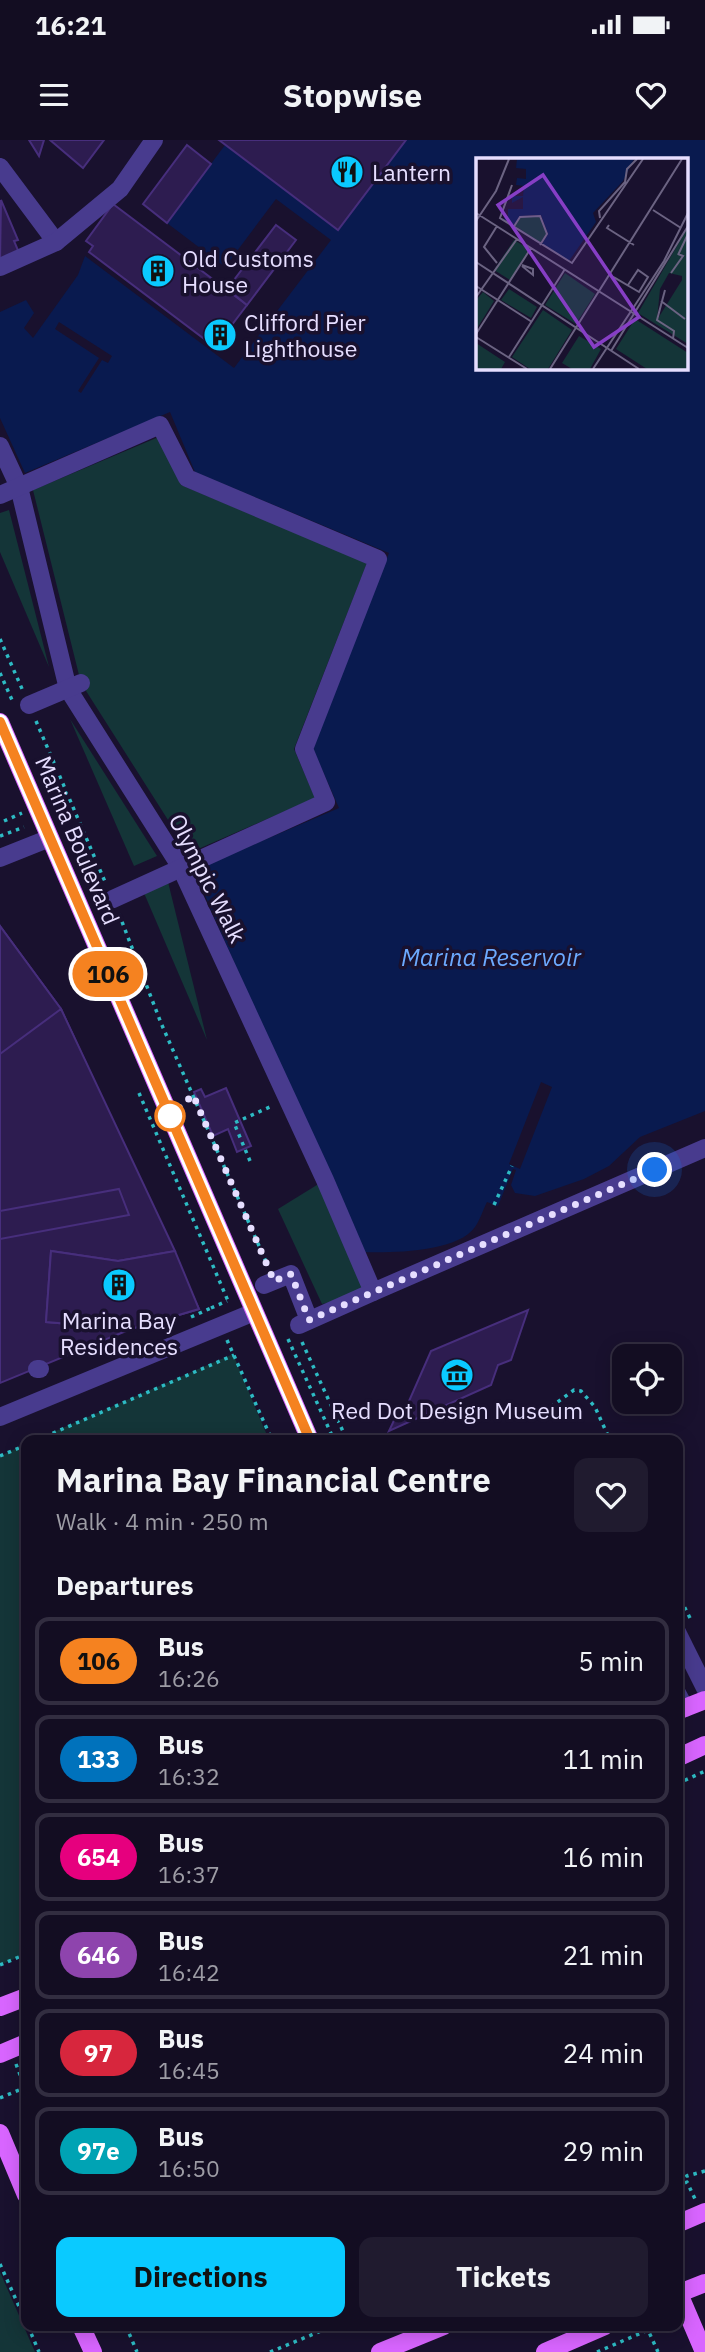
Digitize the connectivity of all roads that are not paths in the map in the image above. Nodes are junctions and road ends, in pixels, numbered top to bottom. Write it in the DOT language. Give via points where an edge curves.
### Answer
graph roads {
  1 [pos="154,140"];
  2 [pos="0,167"];
  3 [pos="56,242"];
  4 [pos="0,267"];
  5 [pos="0,446"];
  6 [pos="19,487"];
  7 [pos="0,495"];
  8 [pos="75,686"];
  9 [pos="29,705"];
  10 [pos="0,722"];
  11 [pos="50,838"];
  12 [pos="0,858"];
  13 [pos="180,866"];
  14 [pos="113,899"];
  15 [pos="705,1148"];
  16 [pos="269,1283"];
  17 [pos="373,1292"];
  18 [pos="254,1312"];
  19 [pos="0,1417"];
  20 [pos="308,1435"];
  21 [pos="683,1644"];
  22 [pos="705,1688"];
  23 [pos="705,1700"];
  24 [pos="683,1704"];
  25 [pos="705,1745"];
  26 [pos="683,1755"];
  27 [pos="21,1999"];
  28 [pos="0,2007"];
  29 [pos="21,2045"];
  30 [pos="0,2054"];
  31 [pos="0,2133"];
  32 [pos="21,2183"];
  33 [pos="705,2213"];
  34 [pos="683,2222"];
  35 [pos="705,2283"];
  36 [pos="683,2290"];
  37 [pos="683,2304"];
  38 [pos="84,2331"];
  39 [pos="432,2331"];
  40 [pos="593,2331"];
  41 [pos="93,2352"];
  42 [pos="380,2352"];
  43 [pos="545,2352"];
  44 [pos="704,2352"];
  1 -- 3 [label="street" via="120,189"];
  2 -- 3 [label="street"];
  3 -- 4 [label="street"];
  5 -- 6 [label="street, Olympic Walk"];
  6 -- 7 [label="street"];
  6 -- 8 [label="street, Olympic Walk"];
  6 -- 13 [label="street" via="160,425 187,478 378,559 304,749 326,802"];
  8 -- 9 [label="street"];
  8 -- 13 [label="street, Olympic Walk"];
  10 -- 11 [label="main road, Marina Boulevard"];
  11 -- 12 [label="street"];
  11 -- 18 [label="main road, Marina Boulevard"];
  13 -- 14 [label="street"];
  13 -- 17 [label="street, Olympic Walk"];
  15 -- 17 [label="street"];
  16 -- 17 [label="street" via="291,1274 302,1326"];
  18 -- 19 [label="street"];
  18 -- 20 [label="main road, Marina Boulevard"];
  21 -- 22 [label="street"];
  23 -- 24 [label="main road"];
  25 -- 26 [label="main road"];
  27 -- 28 [label="main road"];
  29 -- 30 [label="main road"];
  31 -- 32 [label="main road"];
  33 -- 34 [label="main road"];
  35 -- 36 [label="main road"];
  37 -- 44 [label="main road"];
  38 -- 41 [label="main road"];
  39 -- 42 [label="main road"];
  40 -- 43 [label="main road"];
}
